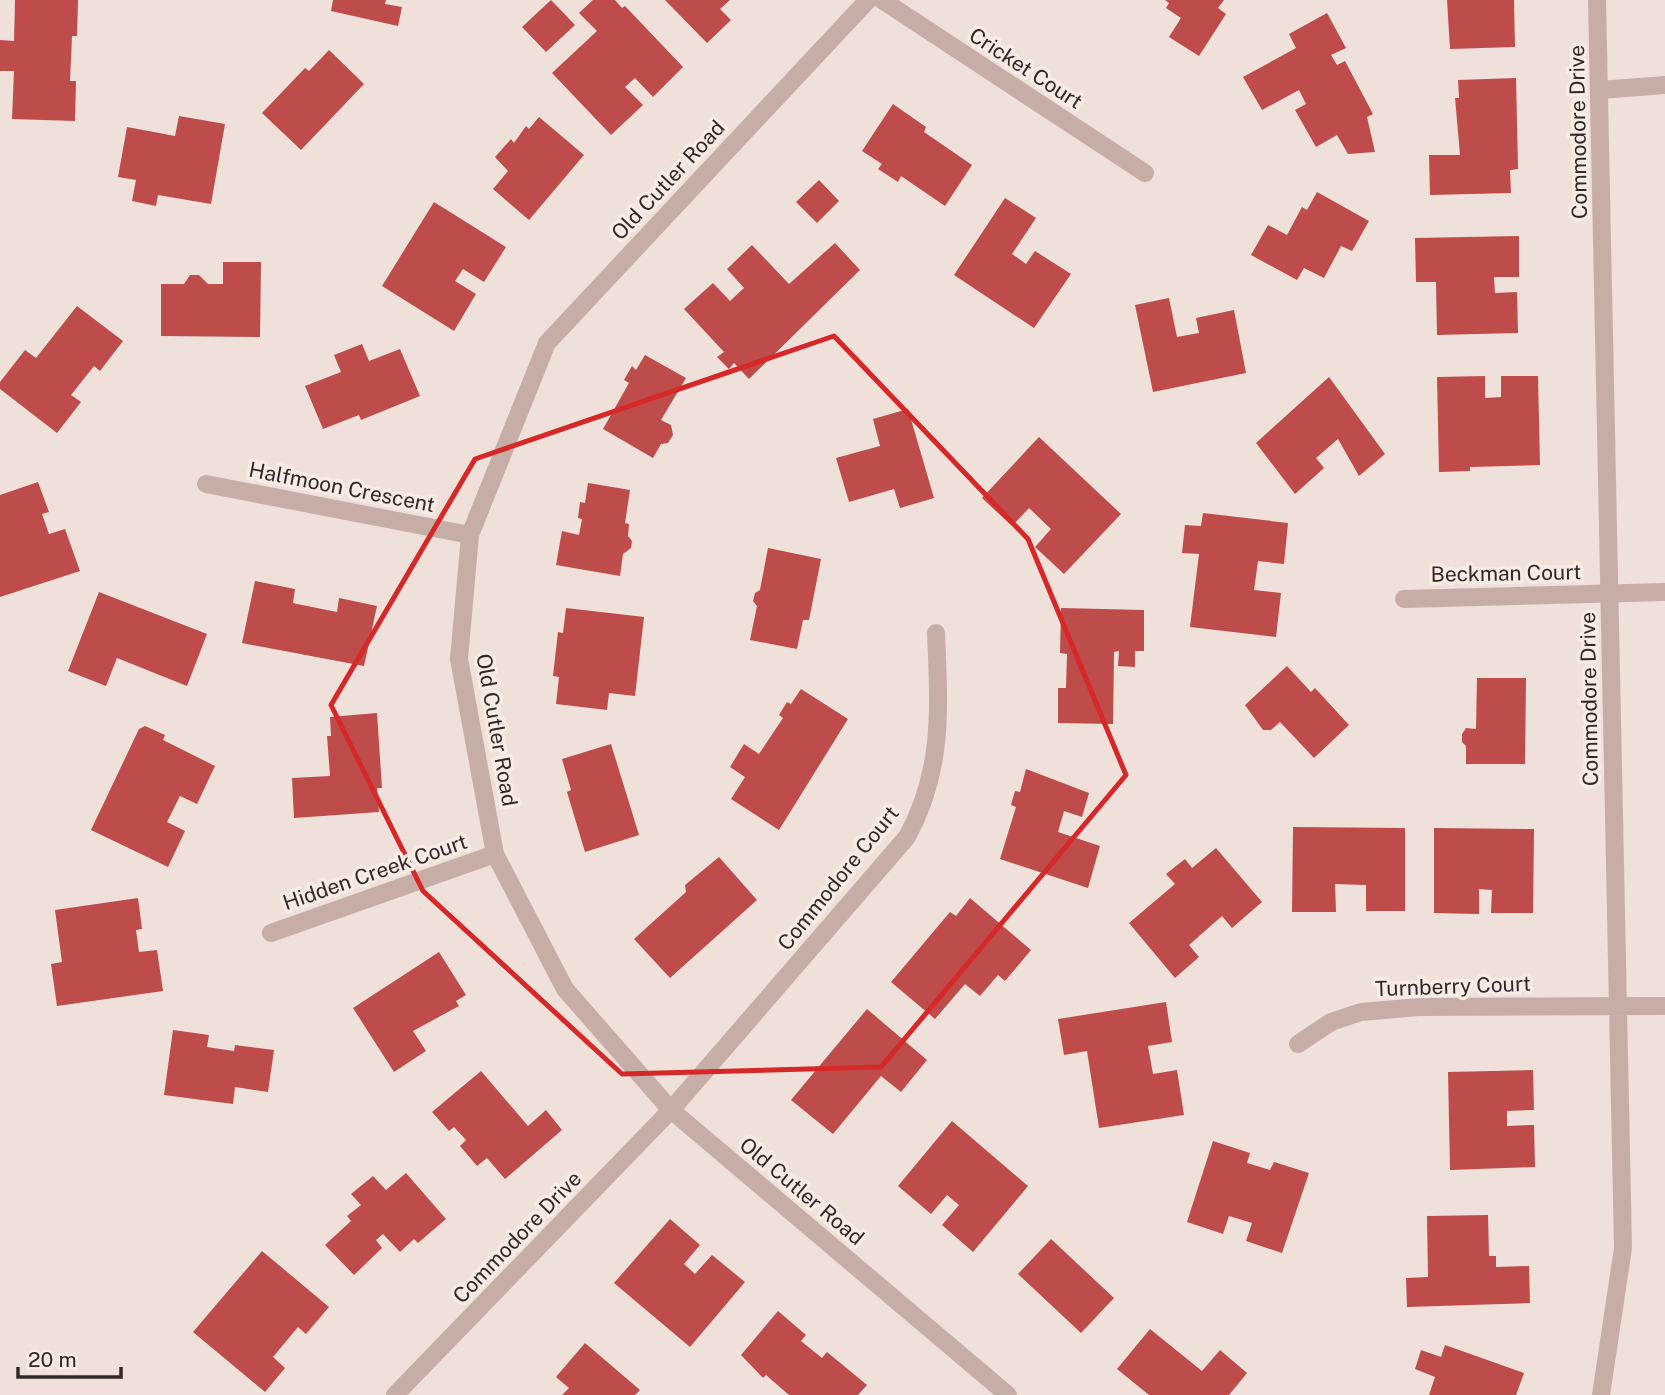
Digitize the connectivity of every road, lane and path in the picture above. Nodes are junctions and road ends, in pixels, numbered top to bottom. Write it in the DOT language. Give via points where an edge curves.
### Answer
graph roads {
  1 [pos="868,0"];
  2 [pos="882,0"];
  3 [pos="1597,0"];
  4 [pos="1665,85"];
  5 [pos="1600,90"];
  6 [pos="1145,173"];
  7 [pos="206,484"];
  8 [pos="470,534"];
  9 [pos="1665,592"];
  10 [pos="1610,593"];
  11 [pos="1404,598"];
  12 [pos="936,633"];
  13 [pos="495,854"];
  14 [pos="271,933"];
  15 [pos="1619,1006"];
  16 [pos="1665,1006"];
  17 [pos="1297,1044"];
  18 [pos="671,1110"];
  19 [pos="394,1395"];
  20 [pos="1008,1395"];
  21 [pos="1601,1395"];
  1 -- 8 [label="street, Old Cutler Road" via="547,343"];
  2 -- 6 [label="street, Cricket Court"];
  3 -- 5 [label="street, Commodore Drive"];
  4 -- 5 [label="street"];
  5 -- 10 [label="street, Commodore Drive"];
  7 -- 8 [label="street, Halfmoon Crescent"];
  8 -- 13 [label="street, Old Cutler Road" via="458,659"];
  9 -- 10 [label="street, Beckman Court"];
  10 -- 11 [label="street, Beckman Court"];
  10 -- 15 [label="street, Commodore Drive"];
  12 -- 18 [label="street, Commodore Court" via="939,705 932,777 907,837"];
  13 -- 14 [label="street, Hidden Creek Court"];
  13 -- 18 [label="street, Old Cutler Road" via="565,989"];
  15 -- 16 [label="street, Turnberry Court"];
  15 -- 17 [label="street, Turnberry Court" via="1419,1007 1361,1012 1331,1023"];
  15 -- 21 [label="street, Commodore Drive" via="1623,1248"];
  18 -- 19 [label="street, Commodore Drive"];
  18 -- 20 [label="street, Old Cutler Road"];
}
